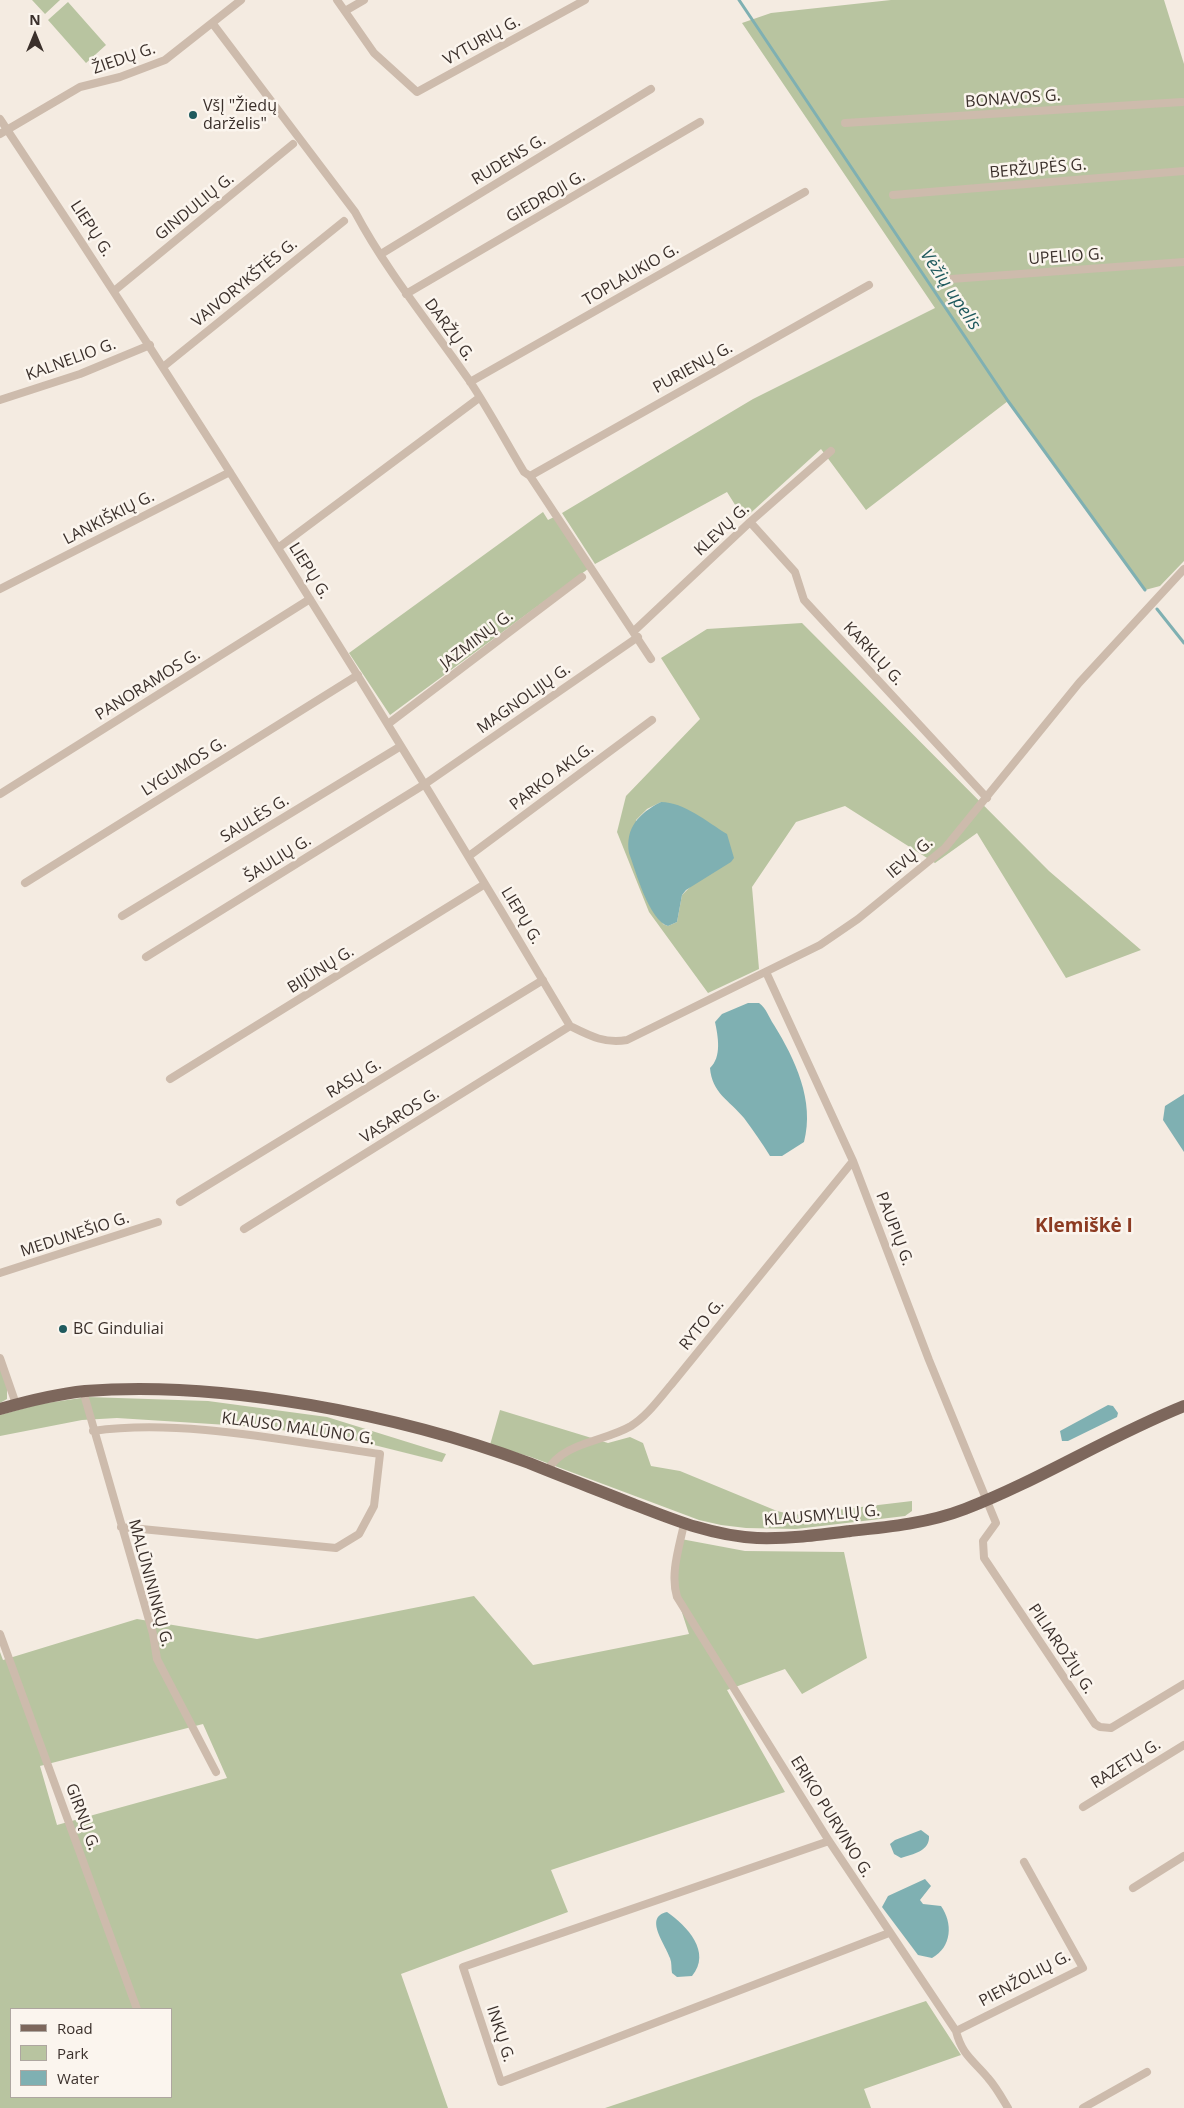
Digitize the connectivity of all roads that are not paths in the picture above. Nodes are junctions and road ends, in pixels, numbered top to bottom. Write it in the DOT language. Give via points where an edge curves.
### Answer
graph roads {
  1 [pos="241,0"];
  2 [pos="337,0"];
  3 [pos="364,0"];
  4 [pos="586,0"];
  5 [pos="344,11"];
  6 [pos="213,24"];
  7 [pos="650,90"];
  8 [pos="1182,102"];
  9 [pos="0,119"];
  10 [pos="700,122"];
  11 [pos="845,124"];
  12 [pos="3,131"];
  13 [pos="293,144"];
  14 [pos="1184,171"];
  15 [pos="805,192"];
  16 [pos="893,195"];
  17 [pos="344,221"];
  18 [pos="381,254"];
  19 [pos="1184,262"];
  20 [pos="951,279"];
  21 [pos="869,285"];
  22 [pos="114,291"];
  23 [pos="406,294"];
  24 [pos="150,345"];
  25 [pos="163,367"];
  26 [pos="470,382"];
  27 [pos="479,398"];
  28 [pos="0,400"];
  29 [pos="831,451"];
  30 [pos="230,472"];
  31 [pos="530,476"];
  32 [pos="750,522"];
  33 [pos="278,548"];
  34 [pos="1184,569"];
  35 [pos="582,578"];
  36 [pos="0,589"];
  37 [pos="310,599"];
  38 [pos="636,634"];
  39 [pos="651,659"];
  40 [pos="358,675"];
  41 [pos="652,720"];
  42 [pos="388,724"];
  43 [pos="401,746"];
  44 [pos="425,784"];
  45 [pos="0,794"];
  46 [pos="987,798"];
  47 [pos="469,856"];
  48 [pos="26,882"];
  49 [pos="485,884"];
  50 [pos="122,916"];
  51 [pos="146,957"];
  52 [pos="766,972"];
  53 [pos="543,980"];
  54 [pos="570,1026"];
  55 [pos="170,1079"];
  56 [pos="852,1161"];
  57 [pos="180,1202"];
  58 [pos="158,1222"];
  59 [pos="244,1229"];
  60 [pos="0,1273"];
  61 [pos="0,1358"];
  62 [pos="83,1391"];
  63 [pos="16,1404"];
  64 [pos="1184,1406"];
  65 [pos="0,1409"];
  66 [pos="93,1431"];
  67 [pos="547,1470"];
  68 [pos="986,1500"];
  69 [pos="684,1524"];
  70 [pos="121,1527"];
  71 [pos="0,1634"];
  72 [pos="1184,1684"];
  73 [pos="1184,1745"];
  74 [pos="216,1772"];
  75 [pos="1083,1807"];
  76 [pos="828,1841"];
  77 [pos="1184,1856"];
  78 [pos="1024,1862"];
  79 [pos="1133,1888"];
  80 [pos="889,1933"];
  81 [pos="137,2008"];
  82 [pos="956,2031"];
  83 [pos="1147,2072"];
  84 [pos="1008,2108"];
  85 [pos="1083,2108"];
  1 -- 6 [label="street, ŽIEDŲ G."];
  2 -- 5 [label="street"];
  3 -- 5 [label="street"];
  4 -- 5 [label="street, VYTURIŲ G." via="417,92 374,53"];
  6 -- 12 [label="street, ŽIEDŲ G." via="165,60 120,77 80,87"];
  6 -- 18 [label="street, DARŽŲ G." via="355,212"];
  7 -- 18 [label="street, RUDENS G."];
  8 -- 11 [label="street, BONAVOS G."];
  9 -- 12 [label="street, LIEPŲ G."];
  10 -- 23 [label="street, GIEDROJI G."];
  12 -- 22 [label="street, LIEPŲ G."];
  13 -- 22 [label="street, GINDULIŲ G."];
  14 -- 16 [label="street, BERŽUPĖS G."];
  15 -- 26 [label="street, TOPLAUKIO G."];
  17 -- 25 [label="street, VAIVORYKŠTĖS G."];
  18 -- 23 [label="street, DARŽŲ G."];
  19 -- 20 [label="street, UPELIO G."];
  21 -- 31 [label="street, PURIENŲ G."];
  22 -- 24 [label="street, LIEPŲ G."];
  23 -- 26 [label="street, DARŽŲ G."];
  24 -- 25 [label="street, LIEPŲ G."];
  24 -- 28 [label="street, KALNELIO G." via="80,374"];
  25 -- 30 [label="street, LIEPŲ G."];
  26 -- 27 [label="street, DARŽŲ G."];
  27 -- 31 [label="street, DARŽŲ G." via="524,472"];
  27 -- 33 [label="street"];
  29 -- 32 [label="street, KLEVŲ G."];
  30 -- 33 [label="street, LIEPŲ G."];
  30 -- 36 [label="street, LANKIŠKIŲ G."];
  31 -- 38 [label="street, DARŽŲ G."];
  32 -- 38 [label="street, KLEVŲ G."];
  32 -- 46 [label="street, KARKLŲ G." via="795,572 804,600"];
  33 -- 37 [label="street, LIEPŲ G."];
  34 -- 46 [label="street, IEVŲ G." via="1079,683"];
  35 -- 42 [label="street, JAZMINŲ G."];
  37 -- 40 [label="street, LIEPŲ G."];
  37 -- 45 [label="street, PANORAMOS G."];
  38 -- 39 [label="street, DARŽŲ G."];
  38 -- 44 [label="street, MAGNOLIJŲ G."];
  40 -- 42 [label="street, LIEPŲ G."];
  40 -- 48 [label="street, LYGUMOS G."];
  41 -- 47 [label="street, PARKO AKLG."];
  42 -- 43 [label="street, LIEPŲ G."];
  43 -- 44 [label="street, LIEPŲ G."];
  43 -- 50 [label="street, SAULĖS G."];
  44 -- 47 [label="street, LIEPŲ G."];
  44 -- 51 [label="street, ŠAULIŲ G."];
  46 -- 52 [label="street, IEVŲ G." via="945,848 858,919 820,945"];
  47 -- 49 [label="street, LIEPŲ G."];
  49 -- 53 [label="street, LIEPŲ G."];
  49 -- 55 [label="street, BIJŪNŲ G."];
  52 -- 54 [label="street, IEVŲ G." via="627,1040 605,1041"];
  52 -- 56 [label="street, PAUPIŲ G."];
  53 -- 54 [label="street, LIEPŲ G."];
  53 -- 57 [label="street, RASŲ G."];
  54 -- 59 [label="street, VASAROS G."];
  56 -- 67 [label="street, RYTO G." via="642,1417 623,1430 560,1455"];
  56 -- 68 [label="street, PAUPIŲ G."];
  58 -- 60 [label="street, MEDUNEŠIO G."];
  61 -- 63 [label="street"];
  62 -- 63 [label="main road, KLAUSMYLIŲ G."];
  62 -- 66 [label="street, MALŪNININKŲ G."];
  62 -- 67 [label="main road, KLAUSMYLIŲ G." via="142,1389 246,1396 305,1404 426,1431"];
  63 -- 65 [label="main road, KLAUSMYLIŲ G."];
  64 -- 68 [label="main road, KLAUSMYLIŲ G."];
  66 -- 70 [label="street, MALŪNININKŲ G."];
  66 -- 70 [label="street, KLAUSO MALŪNO G." via="118,1427 212,1431 380,1454 374,1506 359,1534 336,1548"];
  67 -- 69 [label="main road, KLAUSMYLIŲ G."];
  68 -- 69 [label="main road, KLAUSMYLIŲ G." via="926,1521 798,1537 736,1536"];
  68 -- 72 [label="street, PILIAROŽIŲ G." via="996,1523 983,1540 984,1558 1095,1724 1111,1728"];
  69 -- 76 [label="street, ERIKO PURVINO G." via="673,1585 677,1597"];
  70 -- 74 [label="street, MALŪNININKŲ G." via="153,1634 156,1659"];
  71 -- 81 [label="street, GIRNŲ G."];
  73 -- 75 [label="street, RAZETŲ G."];
  76 -- 80 [label="street, ERIKO PURVINO G."];
  76 -- 80 [label="street, INKŲ G." via="463,1967 501,2082"];
  77 -- 79 [label="street"];
  78 -- 82 [label="street, PIENŽOLIŲ G." via="1083,1968"];
  80 -- 82 [label="street, ERIKO PURVINO G."];
  82 -- 84 [label="street, ERIKO PURVINO G." via="965,2056 990,2080"];
  83 -- 85 [label="street"];
}
